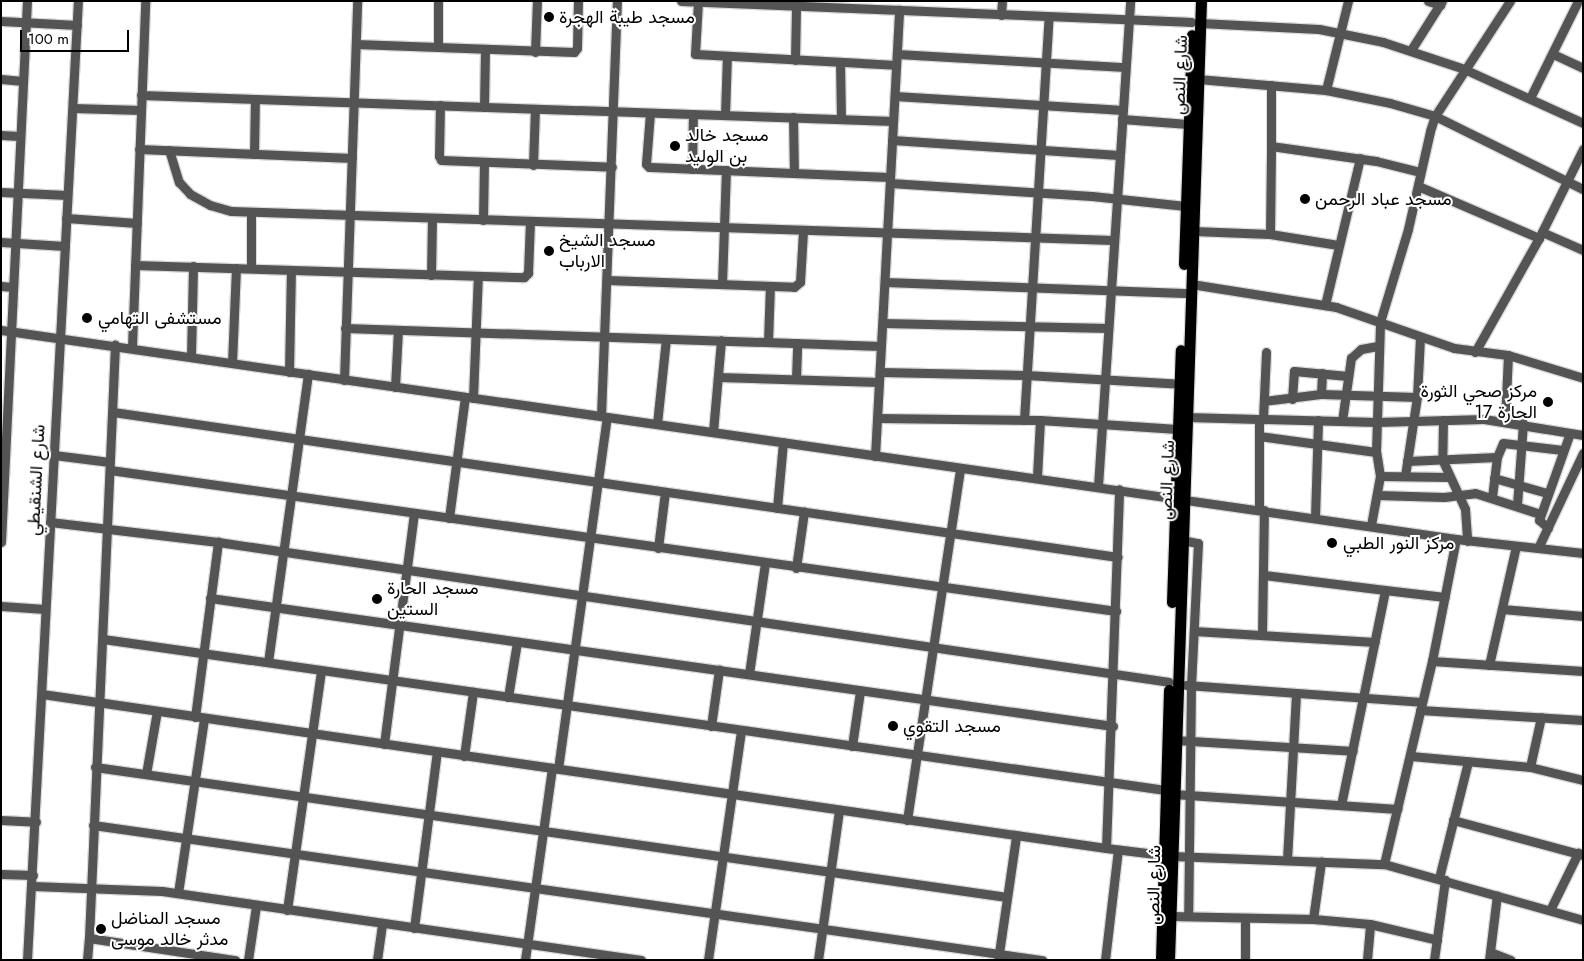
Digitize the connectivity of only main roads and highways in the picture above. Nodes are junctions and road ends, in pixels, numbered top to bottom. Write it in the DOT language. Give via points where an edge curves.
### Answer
graph roads {
  1 [pos="1193,1"];
  2 [pos="1201,1"];
  3 [pos="1196,23"];
  4 [pos="1190,188"];
  5 [pos="1188,290"];
  6 [pos="1179,500"];
  7 [pos="1173,683"];
  8 [pos="1170,792"];
  9 [pos="1168,856"];
  10 [pos="1161,960"];
  11 [pos="1169,960"];
  1 -- 3 [label="main road, شارع النص"];
  2 -- 3 [label="main road, شارع النص"];
  3 -- 4 [label="main road, شارع النص" via="1198,79"];
  3 -- 4 [label="main road, شارع النص" via="1188,124"];
  4 -- 5 [label="main road, شارع النص" via="1193,231"];
  4 -- 5 [label="main road, شارع النص" via="1185,206"];
  5 -- 6 [label="main road, شارع النص" via="1186,417"];
  5 -- 6 [label="main road, شارع النص" via="1178,429"];
  6 -- 7 [label="main road, شارع النص"];
  6 -- 7 [label="main road, شارع النص" via="1181,580"];
  7 -- 8 [label="main road, شارع النص"];
  7 -- 8 [label="main road, شارع النص" via="1175,740"];
  8 -- 9 [label="main road, شارع النص"];
  9 -- 10 [label="main road, شارع النص"];
  9 -- 11 [label="main road, شارع النص"];
}
